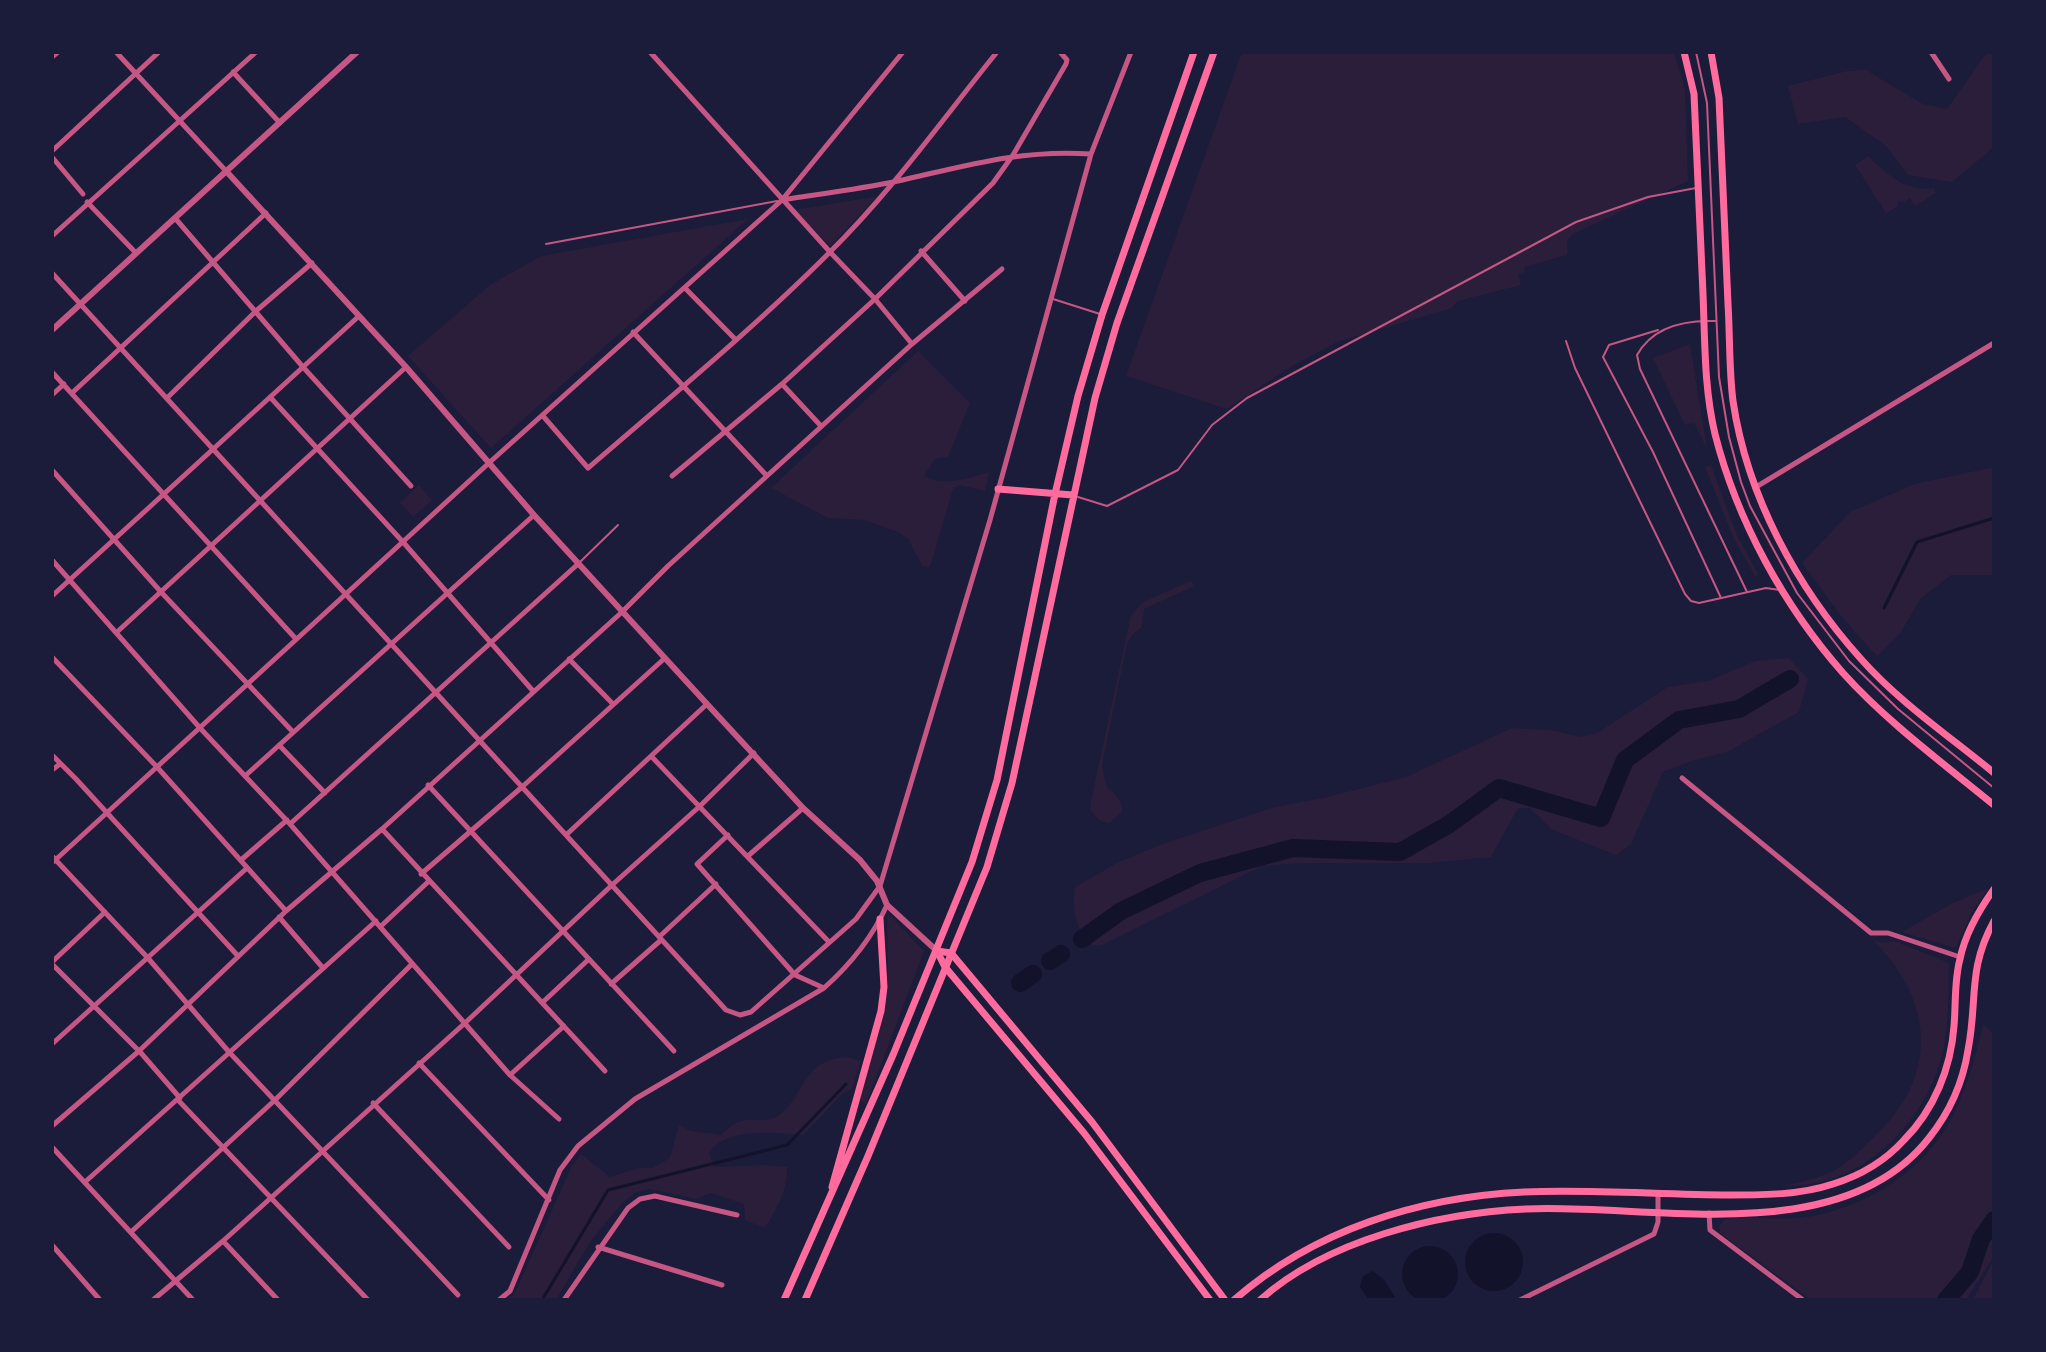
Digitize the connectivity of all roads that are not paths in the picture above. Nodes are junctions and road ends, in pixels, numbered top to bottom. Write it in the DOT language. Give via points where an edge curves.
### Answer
graph roads {
  1 [pos="58,52"];
  2 [pos="116,52"];
  3 [pos="159,52"];
  4 [pos="256,52"];
  5 [pos="357,52"];
  6 [pos="650,52"];
  7 [pos="662,52"];
  8 [pos="903,52"];
  9 [pos="997,52"];
  10 [pos="1131,52"];
  11 [pos="1194,52"];
  12 [pos="1214,52"];
  13 [pos="1684,52"];
  14 [pos="1696,52"];
  15 [pos="1711,52"];
  16 [pos="1931,52"];
  17 [pos="1062,54"];
  18 [pos="52,57"];
  19 [pos="657,59"];
  20 [pos="233,72"];
  21 [pos="136,73"];
  22 [pos="1949,79"];
  23 [pos="179,119"];
  24 [pos="280,123"];
  25 [pos="52,151"];
  26 [pos="1091,154"];
  27 [pos="1013,155"];
  28 [pos="52,157"];
  29 [pos="226,171"];
  30 [pos="893,182"];
  31 [pos="1699,187"];
  32 [pos="83,194"];
  33 [pos="782,200"];
  34 [pos="87,202"];
  35 [pos="266,213"];
  36 [pos="175,218"];
  37 [pos="52,236"];
  38 [pos="546,244"];
  39 [pos="921,251"];
  40 [pos="135,252"];
  41 [pos="830,252"];
  42 [pos="214,263"];
  43 [pos="312,263"];
  44 [pos="1002,269"];
  45 [pos="52,273"];
  46 [pos="685,288"];
  47 [pos="1051,298"];
  48 [pos="875,299"];
  49 [pos="965,301"];
  50 [pos="81,303"];
  51 [pos="256,311"];
  52 [pos="1102,315"];
  53 [pos="359,316"];
  54 [pos="1704,321"];
  55 [pos="1716,321"];
  56 [pos="52,330"];
  57 [pos="1661,330"];
  58 [pos="633,332"];
  59 [pos="735,339"];
  60 [pos="1566,341"];
  61 [pos="1994,343"];
  62 [pos="912,344"];
  63 [pos="121,347"];
  64 [pos="303,367"];
  65 [pos="406,367"];
  66 [pos="52,372"];
  67 [pos="64,384"];
  68 [pos="782,384"];
  69 [pos="684,385"];
  70 [pos="72,393"];
  71 [pos="52,395"];
  72 [pos="270,397"];
  73 [pos="167,398"];
  74 [pos="543,416"];
  75 [pos="351,418"];
  76 [pos="821,426"];
  77 [pos="727,431"];
  78 [pos="319,448"];
  79 [pos="214,449"];
  80 [pos="490,462"];
  81 [pos="52,470"];
  82 [pos="672,476"];
  83 [pos="767,476"];
  84 [pos="411,486"];
  85 [pos="1756,487"];
  86 [pos="998,489"];
  87 [pos="165,493"];
  88 [pos="1055,494"];
  89 [pos="1073,495"];
  90 [pos="262,501"];
  91 [pos="534,515"];
  92 [pos="618,525"];
  93 [pos="115,540"];
  94 [pos="403,542"];
  95 [pos="213,547"];
  96 [pos="52,560"];
  97 [pos="578,564"];
  98 [pos="71,580"];
  99 [pos="1805,586"];
  100 [pos="1783,591"];
  101 [pos="161,592"];
  102 [pos="1747,592"];
  103 [pos="447,593"];
  104 [pos="1797,593"];
  105 [pos="346,594"];
  106 [pos="52,596"];
  107 [pos="1721,599"];
  108 [pos="622,612"];
  109 [pos="1030,616"];
  110 [pos="1047,620"];
  111 [pos="117,632"];
  112 [pos="296,639"];
  113 [pos="491,643"];
  114 [pos="391,644"];
  115 [pos="52,657"];
  116 [pos="665,658"];
  117 [pos="569,659"];
  118 [pos="246,685"];
  119 [pos="533,691"];
  120 [pos="436,692"];
  121 [pos="613,704"];
  122 [pos="707,704"];
  123 [pos="200,728"];
  124 [pos="293,732"];
  125 [pos="479,739"];
  126 [pos="279,745"];
  127 [pos="754,753"];
  128 [pos="52,755"];
  129 [pos="651,756"];
  130 [pos="60,764"];
  131 [pos="157,767"];
  132 [pos="52,770"];
  133 [pos="1994,773"];
  134 [pos="245,776"];
  135 [pos="1682,778"];
  136 [pos="428,785"];
  137 [pos="522,787"];
  138 [pos="1994,788"];
  139 [pos="325,793"];
  140 [pos="1994,805"];
  141 [pos="700,806"];
  142 [pos="803,808"];
  143 [pos="106,814"];
  144 [pos="288,822"];
  145 [pos="382,829"];
  146 [pos="471,831"];
  147 [pos="566,835"];
  148 [pos="729,835"];
  149 [pos="748,856"];
  150 [pos="53,860"];
  151 [pos="241,860"];
  152 [pos="247,868"];
  153 [pos="331,873"];
  154 [pos="421,874"];
  155 [pos="429,881"];
  156 [pos="716,884"];
  157 [pos="612,885"];
  158 [pos="880,886"];
  159 [pos="1994,889"];
  160 [pos="887,905"];
  161 [pos="197,910"];
  162 [pos="286,911"];
  163 [pos="105,912"];
  164 [pos="279,917"];
  165 [pos="880,919"];
  166 [pos="1994,921"];
  167 [pos="378,924"];
  168 [pos="564,931"];
  169 [pos="660,938"];
  170 [pos="829,942"];
  171 [pos="937,951"];
  172 [pos="951,953"];
  173 [pos="238,956"];
  174 [pos="147,957"];
  175 [pos="1960,957"];
  176 [pos="589,959"];
  177 [pos="52,963"];
  178 [pos="412,964"];
  179 [pos="945,967"];
  180 [pos="323,968"];
  181 [pos="516,974"];
  182 [pos="795,975"];
  183 [pos="611,984"];
  184 [pos="824,988"];
  185 [pos="542,1002"];
  186 [pos="188,1004"];
  187 [pos="94,1005"];
  188 [pos="465,1023"];
  189 [pos="564,1026"];
  190 [pos="52,1044"];
  191 [pos="139,1051"];
  192 [pos="674,1051"];
  193 [pos="229,1052"];
  194 [pos="419,1063"];
  195 [pos="605,1071"];
  196 [pos="510,1075"];
  197 [pos="179,1099"];
  198 [pos="275,1100"];
  199 [pos="373,1103"];
  200 [pos="1926,1113"];
  201 [pos="559,1119"];
  202 [pos="1940,1122"];
  203 [pos="52,1126"];
  204 [pos="52,1147"];
  205 [pos="222,1148"];
  206 [pos="321,1151"];
  207 [pos="85,1182"];
  208 [pos="1658,1194"];
  209 [pos="270,1198"];
  210 [pos="549,1200"];
  211 [pos="1658,1211"];
  212 [pos="1709,1212"];
  213 [pos="737,1215"];
  214 [pos="823,1216"];
  215 [pos="131,1232"];
  216 [pos="223,1241"];
  217 [pos="52,1245"];
  218 [pos="509,1247"];
  219 [pos="598,1247"];
  220 [pos="174,1280"];
  221 [pos="722,1285"];
  222 [pos="458,1295"];
  223 [pos="100,1300"];
  224 [pos="153,1300"];
  225 [pos="193,1300"];
  226 [pos="278,1300"];
  227 [pos="368,1300"];
  228 [pos="499,1300"];
  229 [pos="564,1300"];
  230 [pos="784,1300"];
  231 [pos="805,1300"];
  232 [pos="1210,1300"];
  233 [pos="1225,1300"];
  234 [pos="1234,1300"];
  235 [pos="1260,1300"];
  236 [pos="1520,1300"];
  237 [pos="1803,1300"];
  1 -- 18 [label="street"];
  2 -- 21 [label="street"];
  3 -- 21 [label="street"];
  4 -- 20 [label="street"];
  5 -- 24 [label="street"];
  6 -- 19 [label="street"];
  7 -- 19 [label="street"];
  8 -- 33 [label="street"];
  9 -- 30 [label="street"];
  10 -- 26 [label="street"];
  11 -- 52 [label="main road"];
  12 -- 89 [label="main road" via="1117,323"];
  13 -- 31 [label="main road" via="1694,94"];
  14 -- 55 [label="lane" via="1707,103"];
  15 -- 85 [label="main road" via="1719,98 1733,399"];
  16 -- 22 [label="street"];
  17 -- 27 [label="street" via="1066,64"];
  19 -- 33 [label="street"];
  20 -- 23 [label="street"];
  20 -- 24 [label="street"];
  21 -- 23 [label="street"];
  21 -- 25 [label="street"];
  23 -- 29 [label="street"];
  23 -- 34 [label="street"];
  24 -- 29 [label="street"];
  26 -- 27 [label="street"];
  26 -- 47 [label="street"];
  27 -- 30 [label="street"];
  27 -- 39 [label="street" via="993,183"];
  28 -- 32 [label="street"];
  29 -- 35 [label="street"];
  29 -- 36 [label="street"];
  30 -- 33 [label="street"];
  30 -- 41 [label="street"];
  31 -- 54 [label="main road"];
  31 -- 89 [label="lane" via="1648,197 1576,222 1247,398 1212,425 1178,470 1107,506"];
  33 -- 38 [label="lane"];
  33 -- 41 [label="street"];
  33 -- 46 [label="street"];
  34 -- 37 [label="street"];
  34 -- 40 [label="street"];
  35 -- 42 [label="street"];
  35 -- 43 [label="street"];
  36 -- 40 [label="street"];
  36 -- 42 [label="street"];
  39 -- 48 [label="street"];
  39 -- 49 [label="street"];
  40 -- 50 [label="street"];
  41 -- 48 [label="street"];
  41 -- 59 [label="street"];
  42 -- 51 [label="street"];
  42 -- 63 [label="street"];
  43 -- 51 [label="street"];
  43 -- 53 [label="street"];
  44 -- 49 [label="street"];
  45 -- 50 [label="street"];
  46 -- 58 [label="street"];
  46 -- 59 [label="street"];
  47 -- 52 [label="lane"];
  47 -- 86 [label="street"];
  48 -- 62 [label="street"];
  48 -- 68 [label="street"];
  49 -- 62 [label="street"];
  50 -- 56 [label="street"];
  50 -- 63 [label="street"];
  51 -- 64 [label="street"];
  51 -- 73 [label="street"];
  52 -- 88 [label="main road"];
  53 -- 64 [label="street"];
  53 -- 65 [label="street"];
  54 -- 55 [label="lane"];
  54 -- 57 [label="lane"];
  54 -- 100 [label="main road" via="1707,381 1719,445 1734,495"];
  55 -- 104 [label="lane" via="1723,406 1741,482"];
  57 -- 102 [label="lane" via="1637,355 1640,369"];
  57 -- 107 [label="lane" via="1609,345 1603,357"];
  58 -- 69 [label="street"];
  58 -- 74 [label="street"];
  59 -- 69 [label="street"];
  60 -- 107 [label="lane" via="1685,594 1699,603"];
  61 -- 85 [label="street"];
  62 -- 76 [label="street"];
  63 -- 70 [label="street"];
  63 -- 73 [label="street"];
  64 -- 72 [label="street"];
  64 -- 75 [label="street"];
  65 -- 75 [label="street"];
  65 -- 80 [label="street"];
  66 -- 67 [label="street"];
  67 -- 70 [label="street"];
  67 -- 71 [label="street"];
  68 -- 76 [label="street"];
  68 -- 77 [label="street"];
  69 -- 74 [label="street" via="588,468"];
  69 -- 77 [label="street"];
  70 -- 87 [label="street"];
  72 -- 78 [label="street"];
  72 -- 79 [label="street"];
  73 -- 79 [label="street"];
  74 -- 80 [label="street"];
  75 -- 78 [label="street"];
  75 -- 84 [label="street"];
  76 -- 83 [label="street"];
  77 -- 82 [label="street"];
  77 -- 83 [label="street"];
  78 -- 90 [label="street"];
  78 -- 94 [label="street"];
  79 -- 87 [label="street"];
  79 -- 90 [label="street"];
  80 -- 91 [label="street"];
  80 -- 94 [label="street"];
  81 -- 93 [label="street"];
  83 -- 108 [label="street"];
  85 -- 99 [label="main road"];
  86 -- 88 [label="main road"];
  86 -- 158 [label="street"];
  87 -- 93 [label="street"];
  87 -- 95 [label="street"];
  88 -- 89 [label="main road"];
  88 -- 109 [label="main road"];
  89 -- 110 [label="main road"];
  90 -- 95 [label="street"];
  90 -- 105 [label="street"];
  91 -- 97 [label="street"];
  91 -- 103 [label="street"];
  92 -- 97 [label="lane"];
  93 -- 98 [label="street"];
  93 -- 101 [label="street"];
  94 -- 103 [label="street"];
  94 -- 105 [label="street"];
  95 -- 101 [label="street"];
  95 -- 112 [label="street"];
  96 -- 98 [label="street"];
  97 -- 108 [label="street"];
  97 -- 113 [label="street"];
  98 -- 106 [label="street"];
  98 -- 111 [label="street"];
  99 -- 104 [label="lane"];
  99 -- 133 [label="main road" via="1885,684"];
  100 -- 102 [label="lane"];
  100 -- 104 [label="lane"];
  100 -- 140 [label="main road" via="1853,683"];
  101 -- 111 [label="street"];
  101 -- 118 [label="street"];
  102 -- 107 [label="lane"];
  103 -- 113 [label="street"];
  103 -- 114 [label="street"];
  104 -- 138 [label="lane" via="1849,661"];
  105 -- 112 [label="street"];
  105 -- 114 [label="street"];
  108 -- 116 [label="street"];
  108 -- 117 [label="street"];
  109 -- 110 [label="main road"];
  109 -- 171 [label="main road" via="997,780"];
  110 -- 172 [label="main road" via="1004,811"];
  111 -- 123 [label="street"];
  112 -- 118 [label="street"];
  113 -- 119 [label="street"];
  113 -- 120 [label="street"];
  114 -- 120 [label="street"];
  114 -- 124 [label="street"];
  115 -- 131 [label="street"];
  116 -- 121 [label="street"];
  116 -- 122 [label="street"];
  117 -- 119 [label="street"];
  117 -- 121 [label="street"];
  118 -- 123 [label="street"];
  118 -- 124 [label="street"];
  119 -- 125 [label="street"];
  120 -- 125 [label="street"];
  120 -- 139 [label="street"];
  121 -- 137 [label="street"];
  122 -- 127 [label="street"];
  122 -- 129 [label="street"];
  123 -- 131 [label="street"];
  123 -- 134 [label="street"];
  124 -- 126 [label="street"];
  125 -- 136 [label="street"];
  125 -- 137 [label="street"];
  126 -- 134 [label="street"];
  126 -- 139 [label="street"];
  127 -- 141 [label="street"];
  127 -- 142 [label="street"];
  128 -- 130 [label="street"];
  129 -- 141 [label="street"];
  129 -- 147 [label="street"];
  130 -- 132 [label="street"];
  130 -- 143 [label="street"];
  131 -- 143 [label="street"];
  131 -- 151 [label="street"];
  134 -- 144 [label="street"];
  135 -- 175 [label="street" via="1871,933 1888,933"];
  136 -- 145 [label="street"];
  136 -- 146 [label="street"];
  137 -- 146 [label="street"];
  137 -- 147 [label="street"];
  139 -- 144 [label="street"];
  141 -- 148 [label="street"];
  141 -- 157 [label="street"];
  142 -- 149 [label="street"];
  142 -- 158 [label="street" via="860,860"];
  143 -- 150 [label="street"];
  143 -- 161 [label="street"];
  144 -- 151 [label="street"];
  144 -- 153 [label="street"];
  145 -- 153 [label="street"];
  145 -- 154 [label="street"];
  146 -- 154 [label="street"];
  146 -- 168 [label="street"];
  147 -- 157 [label="street"];
  148 -- 149 [label="street"];
  148 -- 156 [label="street" via="697,864"];
  149 -- 170 [label="street"];
  150 -- 163 [label="street"];
  151 -- 152 [label="street"];
  152 -- 161 [label="street"];
  152 -- 162 [label="street"];
  153 -- 162 [label="street"];
  153 -- 167 [label="street"];
  154 -- 155 [label="street"];
  155 -- 167 [label="street"];
  155 -- 181 [label="street"];
  156 -- 169 [label="street"];
  156 -- 182 [label="street"];
  157 -- 168 [label="street"];
  157 -- 169 [label="street"];
  158 -- 160 [label="street"];
  158 -- 170 [label="street" via="856,919"];
  159 -- 175 [label="main road"];
  160 -- 165 [label="street"];
  160 -- 171 [label="street"];
  161 -- 173 [label="street"];
  161 -- 174 [label="street"];
  162 -- 164 [label="street"];
  163 -- 174 [label="street"];
  163 -- 177 [label="street"];
  164 -- 173 [label="street"];
  164 -- 180 [label="street"];
  165 -- 184 [label="street" via="867,943"];
  165 -- 214 [label="main road" via="881,1011"];
  166 -- 202 [label="main road" via="1976,965 1965,1066"];
  167 -- 178 [label="street"];
  167 -- 180 [label="street"];
  168 -- 176 [label="street"];
  168 -- 181 [label="street"];
  169 -- 182 [label="street" via="726,1010 740,1015 751,1012"];
  169 -- 183 [label="street"];
  170 -- 182 [label="street"];
  171 -- 172 [label="main road"];
  171 -- 179 [label="main road"];
  171 -- 214 [label="main road"];
  172 -- 179 [label="main road"];
  172 -- 233 [label="main road" via="1092,1122"];
  173 -- 186 [label="street"];
  174 -- 186 [label="street"];
  174 -- 187 [label="street"];
  175 -- 200 [label="main road" via="1952,1045"];
  176 -- 183 [label="street"];
  176 -- 185 [label="street"];
  177 -- 187 [label="street"];
  178 -- 188 [label="street"];
  178 -- 198 [label="street"];
  179 -- 231 [label="main road"];
  179 -- 232 [label="main road" via="1084,1133"];
  180 -- 193 [label="street"];
  181 -- 185 [label="street"];
  181 -- 188 [label="street"];
  182 -- 184 [label="street"];
  183 -- 192 [label="street"];
  184 -- 210 [label="street" via="619,1111 578,1146 560,1170"];
  185 -- 189 [label="street"];
  186 -- 191 [label="street"];
  186 -- 193 [label="street"];
  187 -- 190 [label="street"];
  187 -- 191 [label="street"];
  188 -- 194 [label="street"];
  188 -- 196 [label="street"];
  189 -- 195 [label="street"];
  189 -- 196 [label="street"];
  191 -- 197 [label="street"];
  191 -- 203 [label="street"];
  193 -- 197 [label="street"];
  193 -- 198 [label="street"];
  194 -- 199 [label="street"];
  194 -- 210 [label="street"];
  196 -- 201 [label="street"];
  197 -- 205 [label="street"];
  197 -- 207 [label="street"];
  198 -- 205 [label="street"];
  198 -- 206 [label="street"];
  199 -- 206 [label="street"];
  199 -- 218 [label="street"];
  200 -- 202 [label="main road"];
  200 -- 208 [label="main road" via="1892,1152 1831,1185 1764,1195"];
  202 -- 212 [label="main road" via="1903,1165 1853,1195 1793,1210"];
  204 -- 207 [label="street"];
  205 -- 209 [label="street"];
  205 -- 215 [label="street"];
  206 -- 209 [label="street"];
  206 -- 222 [label="street"];
  207 -- 215 [label="street"];
  208 -- 211 [label="street"];
  208 -- 234 [label="main road" via="1523,1192 1405,1210 1322,1240"];
  209 -- 216 [label="street"];
  209 -- 227 [label="street"];
  210 -- 228 [label="street" via="510,1291"];
  211 -- 212 [label="main road"];
  211 -- 235 [label="main road" via="1525,1209 1409,1226 1330,1256"];
  211 -- 236 [label="street" via="1654,1234"];
  212 -- 237 [label="street" via="1710,1230"];
  213 -- 219 [label="street" via="655,1196 640,1199"];
  214 -- 230 [label="main road"];
  215 -- 220 [label="street"];
  216 -- 220 [label="street"];
  216 -- 226 [label="street"];
  217 -- 223 [label="street"];
  219 -- 221 [label="street"];
  219 -- 229 [label="street"];
  220 -- 224 [label="street"];
  220 -- 225 [label="street"];
}
